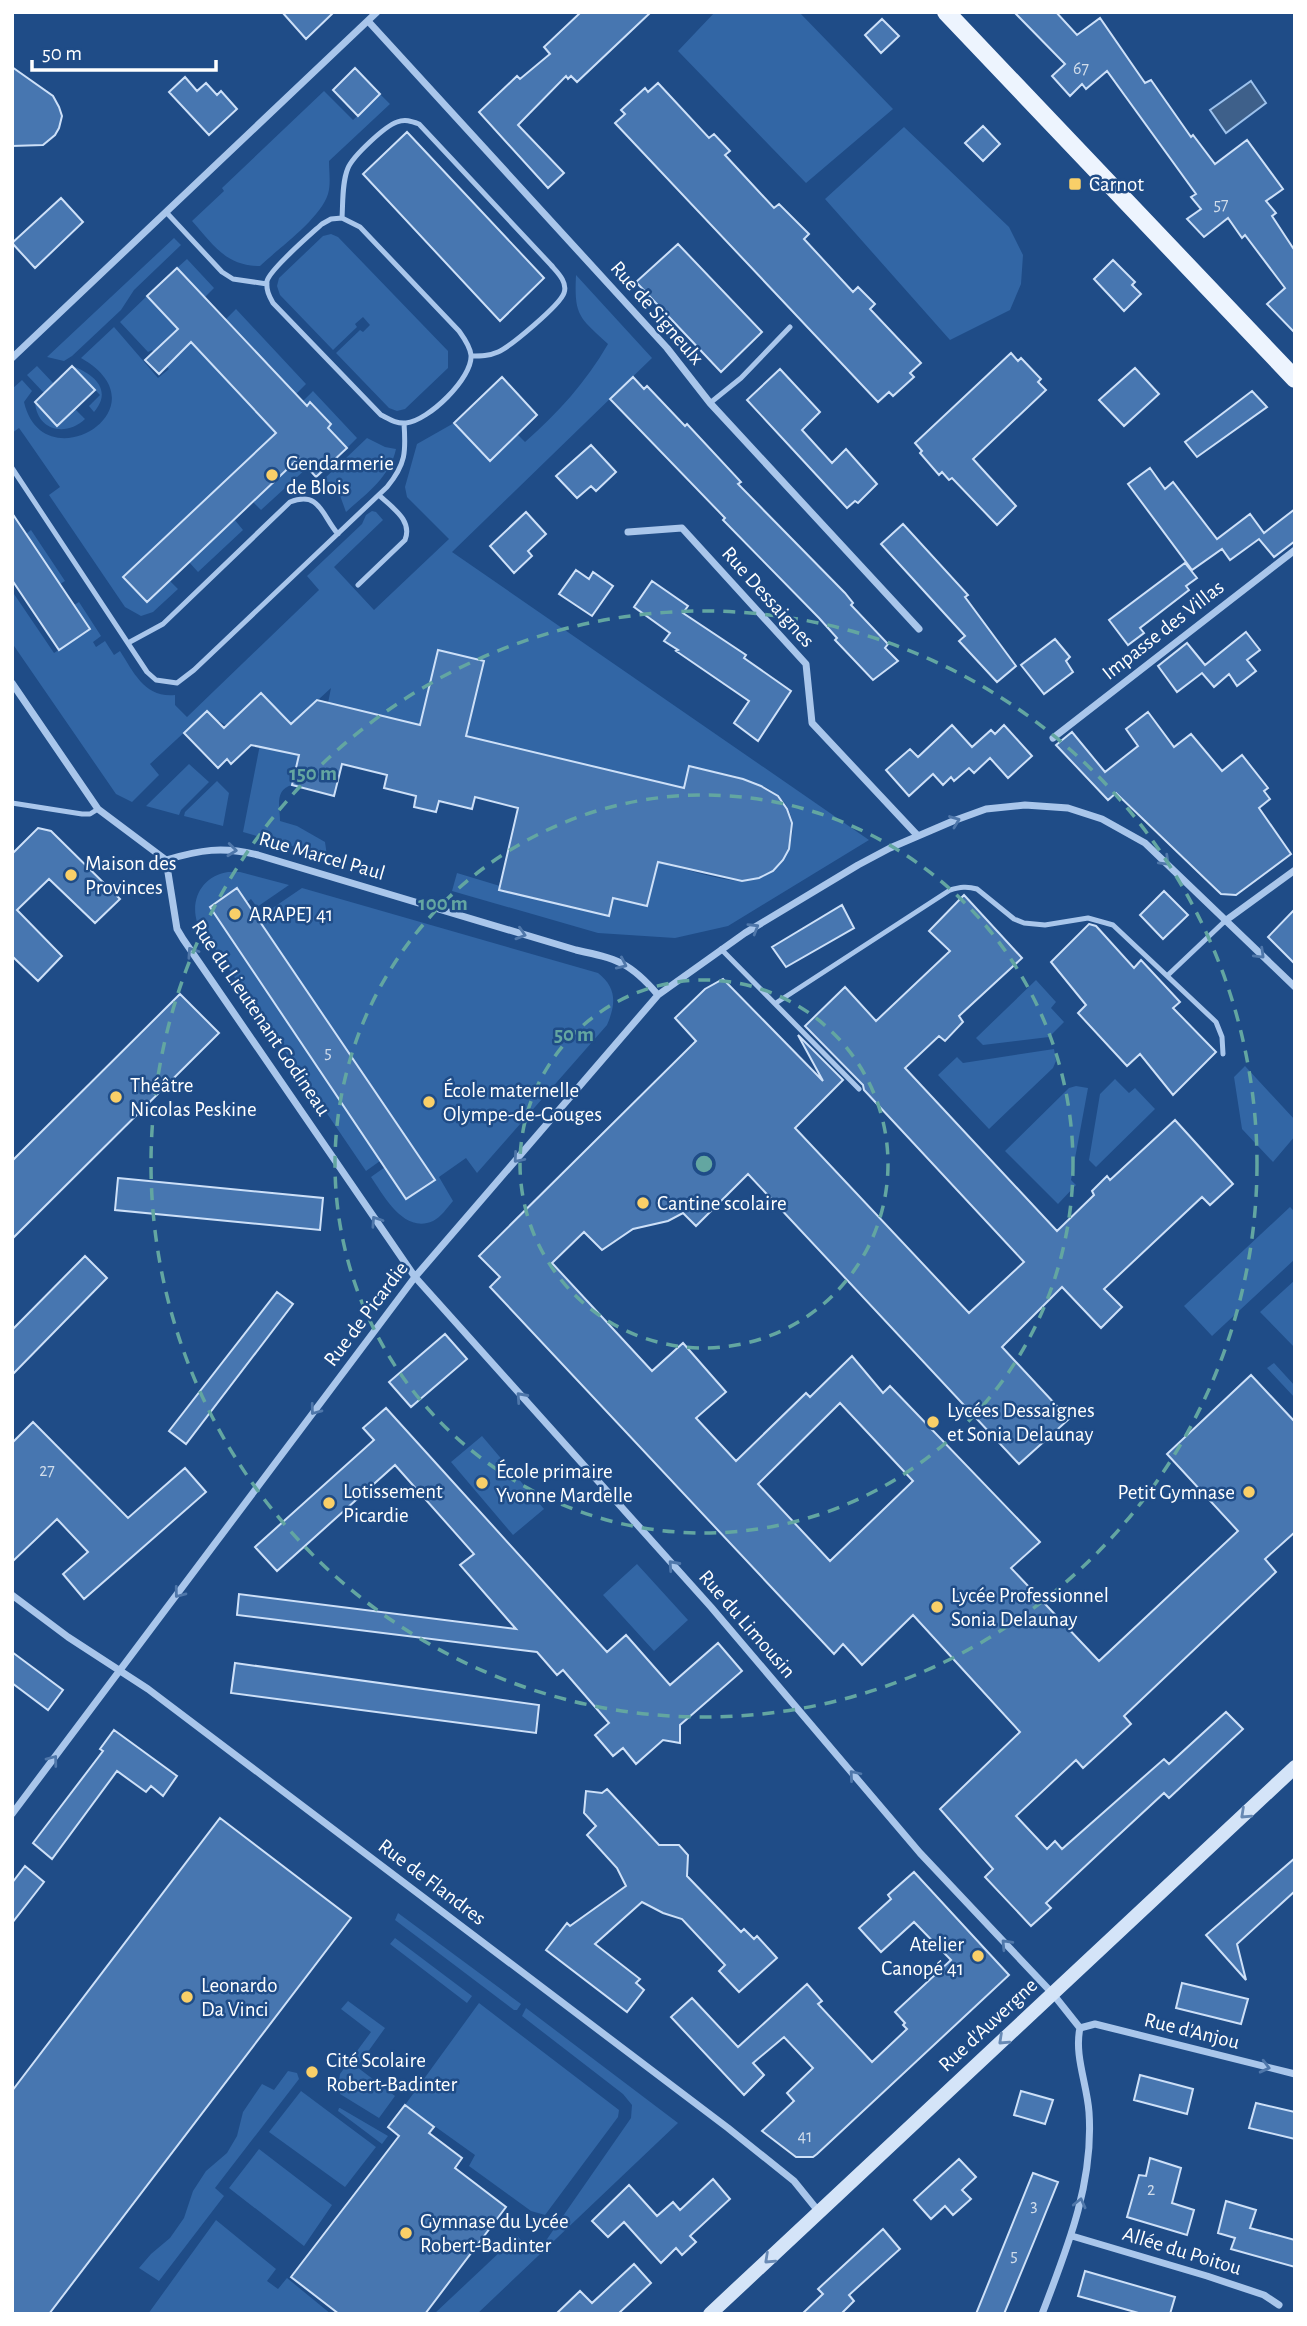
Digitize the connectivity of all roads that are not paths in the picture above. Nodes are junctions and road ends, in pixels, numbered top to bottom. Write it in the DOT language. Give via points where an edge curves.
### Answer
graph roads {
  1 [pos="377,12"];
  2 [pos="946,12"];
  3 [pos="368,21"];
  4 [pos="166,212"];
  5 [pos="342,218"];
  6 [pos="267,284"];
  7 [pos="790,327"];
  8 [pos="471,356"];
  9 [pos="12,358"];
  10 [pos="1295,379"];
  11 [pos="710,403"];
  12 [pos="404,423"];
  13 [pos="12,468"];
  14 [pos="379,495"];
  15 [pos="628,532"];
  16 [pos="338,534"];
  17 [pos="1295,550"];
  18 [pos="358,585"];
  19 [pos="919,629"];
  20 [pos="128,643"];
  21 [pos="12,683"];
  22 [pos="1053,738"];
  23 [pos="12,803"];
  24 [pos="98,809"];
  25 [pos="918,836"];
  26 [pos="166,860"];
  27 [pos="1295,870"];
  28 [pos="1225,921"];
  29 [pos="721,949"];
  30 [pos="1168,975"];
  31 [pos="1295,987"];
  32 [pos="658,995"];
  33 [pos="776,1003"];
  34 [pos="1223,1054"];
  35 [pos="859,1089"];
  36 [pos="415,1277"];
  37 [pos="12,1595"];
  38 [pos="120,1671"];
  39 [pos="1295,1767"];
  40 [pos="12,1814"];
  41 [pos="1053,1993"];
  42 [pos="1080,2028"];
  43 [pos="1295,2074"];
  44 [pos="819,2212"];
  45 [pos="1072,2236"];
  46 [pos="1279,2305"];
  47 [pos="710,2314"];
  48 [pos="1042,2314"];
  1 -- 3 [label="street"];
  2 -- 10 [label="main road"];
  3 -- 4 [label="street"];
  3 -- 11 [label="street, Rue de Signeulx" via="667,348"];
  4 -- 6 [label="lane" via="222,272 233,279"];
  4 -- 9 [label="street"];
  5 -- 6 [label="lane" via="322,224 274,271"];
  5 -- 8 [label="lane" via="360,227 458,331"];
  5 -- 8 [label="lane" via="351,162 388,127 409,120 419,124 565,284 556,304 510,345 486,356"];
  6 -- 12 [label="lane" via="273,303 381,415"];
  7 -- 11 [label="lane"];
  8 -- 12 [label="lane" via="462,382 427,414"];
  11 -- 19 [label="street, Rue de Signeulx"];
  12 -- 14 [label="lane" via="404,459"];
  13 -- 20 [label="lane"];
  14 -- 16 [label="lane"];
  14 -- 18 [label="lane" via="406,522 408,531 405,540"];
  15 -- 25 [label="street, Rue Dessaignes" via="682,528 806,664 812,723"];
  16 -- 20 [label="lane" via="310,499 290,502 163,624"];
  16 -- 20 [label="lane" via="177,683 156,680"];
  17 -- 22 [label="street, Impasse des Villas"];
  21 -- 24 [label="street"];
  23 -- 24 [label="lane" via="82,814"];
  24 -- 26 [label="street"];
  25 -- 28 [label="street, one-way" via="986,809 1068,808 1102,819 1145,843"];
  29 -- 25 [label="street, one-way" via="858,866"];
  26 -- 32 [label="street, Rue Marcel Paul, one-way" via="207,849 258,855 608,957 638,972"];
  36 -- 26 [label="street, Rue du Lieutenant Godineau, one-way" via="177,929"];
  27 -- 28 [label="street"];
  28 -- 30 [label="lane"];
  28 -- 31 [label="street, one-way"];
  29 -- 32 [label="street"];
  29 -- 33 [label="lane"];
  30 -- 33 [label="lane" via="1106,921 1024,923 977,889 960,887"];
  30 -- 34 [label="lane" via="1216,1022"];
  32 -- 36 [label="street, Rue de Picardie, one-way"];
  33 -- 35 [label="lane"];
  36 -- 38 [label="street, Rue de Picardie, one-way"];
  41 -- 36 [label="street, Rue du Limousin, one-way" via="920,1853 711,1607"];
  37 -- 38 [label="street, Rue de Flandres"];
  40 -- 38 [label="street, Rue de Picardie, one-way"];
  38 -- 44 [label="street, Rue de Flandres" via="728,2128 794,2180"];
  39 -- 41 [label="main road, Rue d'Auvergne, one-way"];
  41 -- 42 [label="street, Rue du Limousin"];
  41 -- 44 [label="main road, Rue d'Auvergne, one-way"];
  42 -- 43 [label="street, Rue d'Anjou, one-way" via="1096,2024"];
  45 -- 42 [label="street, one-way" via="1087,2173 1089,2113 1077,2041"];
  44 -- 47 [label="main road, Rue d'Auvergne, one-way"];
  45 -- 46 [label="street, Allée du Poitou" via="1207,2276 1264,2295"];
  45 -- 48 [label="street"];
}
